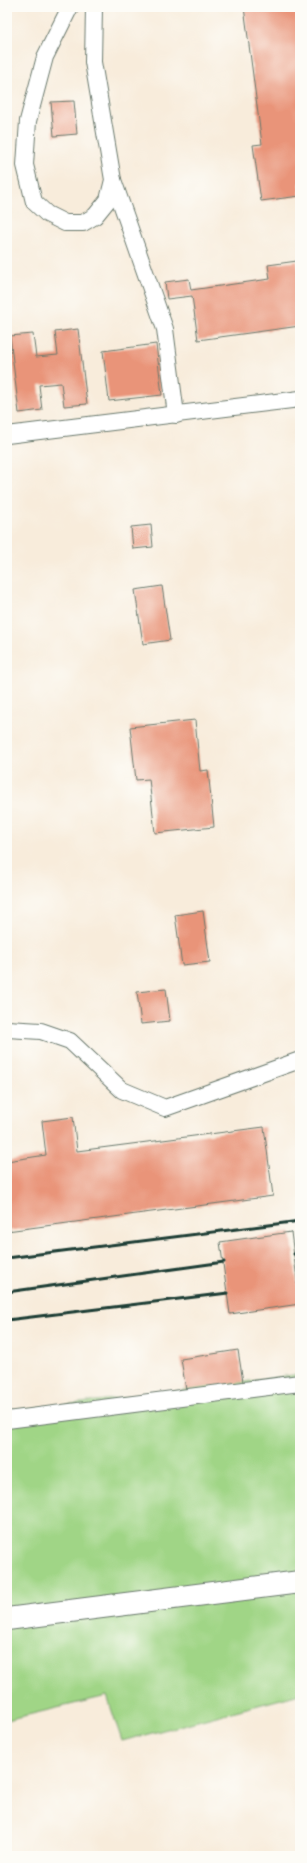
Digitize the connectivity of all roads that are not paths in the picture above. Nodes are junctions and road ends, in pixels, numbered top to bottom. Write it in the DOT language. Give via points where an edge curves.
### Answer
graph roads {
  1 [pos="70,7"];
  2 [pos="94,7"];
  3 [pos="113,180"];
  4 [pos="300,399"];
  5 [pos="176,415"];
  6 [pos="7,435"];
  7 [pos="7,1029"];
  8 [pos="300,1060"];
  9 [pos="300,1383"];
  10 [pos="7,1420"];
  11 [pos="300,1582"];
  12 [pos="7,1618"];
  1 -- 3 [label="lane" via="45,57 28,121 25,165 34,202 47,214 65,223 83,223 95,216 108,200"];
  2 -- 3 [label="lane" via="93,62"];
  3 -- 5 [label="lane" via="165,329"];
  4 -- 5 [label="lane"];
  5 -- 6 [label="lane"];
  7 -- 8 [label="lane" via="41,1031 70,1041 122,1090 165,1108"];
  9 -- 10 [label="lane"];
  11 -- 12 [label="street"];
}
